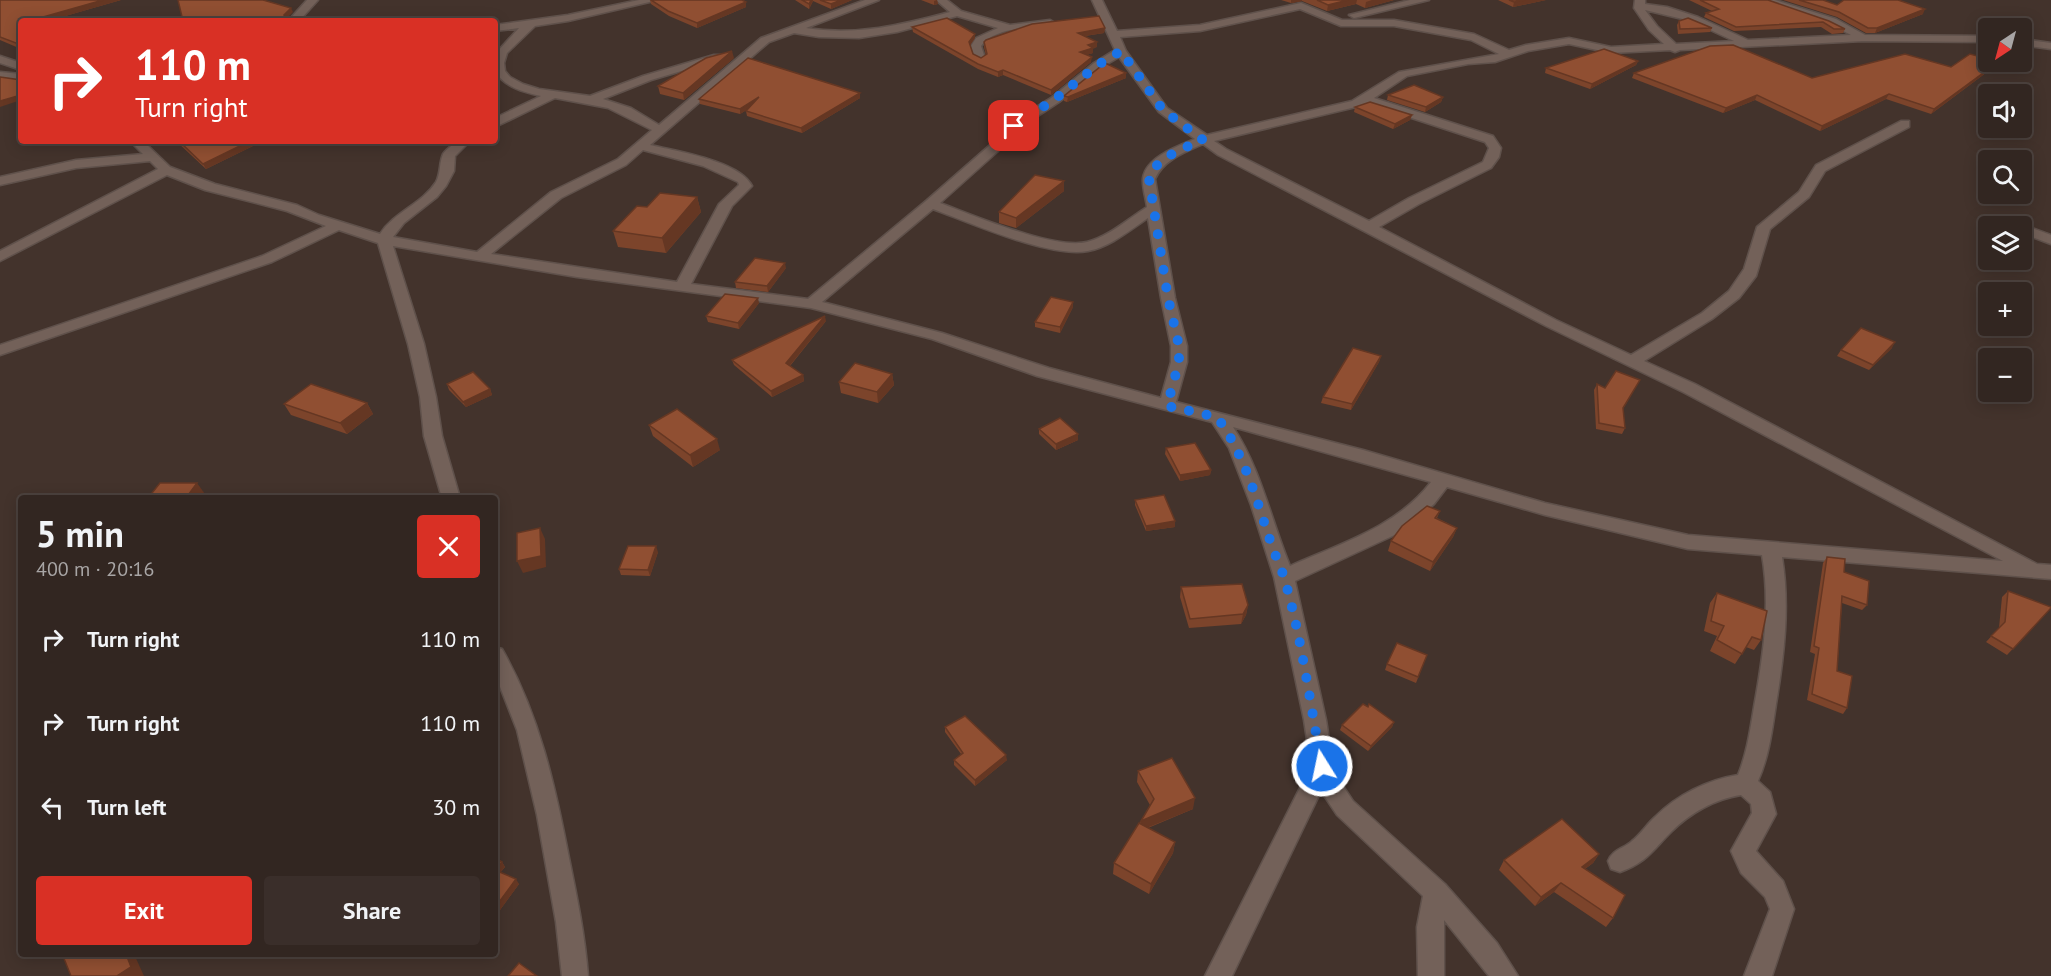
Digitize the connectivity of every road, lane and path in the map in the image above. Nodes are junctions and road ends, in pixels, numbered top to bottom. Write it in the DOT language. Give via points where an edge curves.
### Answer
graph roads {
  1 [pos="313,0"];
  2 [pos="653,0"];
  3 [pos="874,0"];
  4 [pos="941,0"];
  5 [pos="1097,0"];
  6 [pos="1424,0"];
  7 [pos="1765,0"];
  8 [pos="1408,2"];
  9 [pos="1640,3"];
  10 [pos="579,4"];
  11 [pos="597,12"];
  12 [pos="957,13"];
  13 [pos="296,18"];
  14 [pos="1332,20"];
  15 [pos="1065,21"];
  16 [pos="532,23"];
  17 [pos="498,28"];
  18 [pos="1008,28"];
  19 [pos="792,29"];
  20 [pos="1114,34"];
  21 [pos="1863,38"];
  22 [pos="1978,39"];
  23 [pos="2032,43"];
  24 [pos="1748,45"];
  25 [pos="2051,46"];
  26 [pos="755,47"];
  27 [pos="1676,49"];
  28 [pos="1121,51"];
  29 [pos="1510,55"];
  30 [pos="980,58"];
  31 [pos="0,59"];
  32 [pos="498,60"];
  33 [pos="18,66"];
  34 [pos="498,69"];
  35 [pos="0,75"];
  36 [pos="18,77"];
  37 [pos="553,95"];
  38 [pos="1366,99"];
  39 [pos="590,100"];
  40 [pos="498,122"];
  41 [pos="1905,124"];
  42 [pos="659,129"];
  43 [pos="1203,140"];
  44 [pos="139,144"];
  45 [pos="461,144"];
  46 [pos="641,146"];
  47 [pos="153,157"];
  48 [pos="166,170"];
  49 [pos="0,181"];
  50 [pos="931,204"];
  51 [pos="1155,208"];
  52 [pos="337,226"];
  53 [pos="1369,227"];
  54 [pos="2032,232"];
  55 [pos="384,240"];
  56 [pos="2051,240"];
  57 [pos="0,257"];
  58 [pos="479,257"];
  59 [pos="682,286"];
  60 [pos="811,304"];
  61 [pos="0,350"];
  62 [pos="1630,362"];
  63 [pos="1167,406"];
  64 [pos="1217,417"];
  65 [pos="1442,480"];
  66 [pos="450,495"];
  67 [pos="1771,549"];
  68 [pos="2043,570"];
  69 [pos="1284,577"];
  70 [pos="498,661"];
  71 [pos="1322,766"];
  72 [pos="1745,784"];
  73 [pos="1620,861"];
  74 [pos="1436,892"];
  75 [pos="575,976"];
  76 [pos="1218,976"];
  77 [pos="1431,976"];
  78 [pos="1505,976"];
  79 [pos="1756,976"];
  1 -- 13 [label="street"];
  2 -- 11 [label="street"];
  3 -- 19 [label="street"];
  4 -- 12 [label="street"];
  5 -- 20 [label="street" via="1099,15"];
  6 -- 8 [label="street"];
  7 -- 21 [label="street" via="1832,21"];
  8 -- 14 [label="street"];
  9 -- 24 [label="street" via="1687,17"];
  9 -- 27 [label="street" via="1653,28"];
  10 -- 11 [label="street"];
  11 -- 16 [label="street"];
  12 -- 18 [label="street"];
  12 -- 19 [label="street" via="878,34 846,37"];
  14 -- 20 [label="street" via="1296,6 1200,28"];
  14 -- 29 [label="street" via="1394,23 1474,38"];
  15 -- 18 [label="street"];
  16 -- 17 [label="street"];
  16 -- 32 [label="street" via="503,48"];
  18 -- 30 [label="street" via="977,42"];
  19 -- 26 [label="street"];
  20 -- 28 [label="street"];
  21 -- 22 [label="street"];
  21 -- 24 [label="street"];
  23 -- 25 [label="street"];
  24 -- 27 [label="street"];
  26 -- 39 [label="street" via="646,78"];
  26 -- 42 [label="street"];
  27 -- 29 [label="street" via="1611,50 1569,41 1526,48"];
  28 -- 43 [label="street" via="1163,110"];
  28 -- 50 [label="street" via="1014,126"];
  29 -- 38 [label="street" via="1403,74"];
  31 -- 33 [label="street"];
  34 -- 37 [label="street" via="512,83"];
  35 -- 36 [label="street"];
  37 -- 39 [label="street"];
  37 -- 40 [label="street"];
  38 -- 43 [label="street"];
  38 -- 53 [label="street" via="1467,131 1488,139 1495,148 1487,165"];
  39 -- 42 [label="street" via="624,110"];
  41 -- 62 [label="street" via="1820,168 1804,194 1764,227 1756,261 1744,284 1710,313"];
  42 -- 46 [label="street"];
  43 -- 51 [label="street" via="1154,168 1149,179"];
  43 -- 53 [label="street"];
  44 -- 47 [label="street"];
  45 -- 55 [label="street" via="449,155 447,174 441,184 416,210 388,230"];
  46 -- 58 [label="street" via="610,170 551,198"];
  46 -- 59 [label="street" via="708,163 744,180 746,186 726,204"];
  47 -- 48 [label="street"];
  47 -- 49 [label="street" via="76,164"];
  48 -- 52 [label="street"];
  48 -- 57 [label="street"];
  50 -- 51 [label="street" via="1072,248 1098,243"];
  50 -- 60 [label="street"];
  51 -- 63 [label="street" via="1179,346 1179,362"];
  52 -- 55 [label="street"];
  52 -- 61 [label="street" via="267,259"];
  53 -- 62 [label="street"];
  54 -- 56 [label="street"];
  55 -- 58 [label="street"];
  55 -- 66 [label="street" via="416,344 433,436"];
  58 -- 59 [label="street"];
  59 -- 60 [label="street"];
  60 -- 63 [label="street" via="937,336 1043,372"];
  62 -- 68 [label="street" via="1689,388"];
  63 -- 64 [label="street"];
  64 -- 65 [label="street"];
  64 -- 69 [label="street" via="1237,447"];
  65 -- 67 [label="street" via="1688,542"];
  65 -- 69 [label="street" via="1428,499 1394,527"];
  67 -- 68 [label="street"];
  67 -- 72 [label="street" via="1777,585 1773,657 1756,759"];
  69 -- 71 [label="street"];
  70 -- 75 [label="street" via="519,702 543,786"];
  71 -- 74 [label="street" via="1345,808"];
  71 -- 76 [label="street"];
  72 -- 73 [label="street" via="1719,788 1694,801 1665,823 1640,850"];
  72 -- 79 [label="street" via="1762,799 1764,814 1743,851 1750,865 1774,889 1782,909"];
  74 -- 77 [label="street" via="1430,927"];
  74 -- 78 [label="street"];
}
